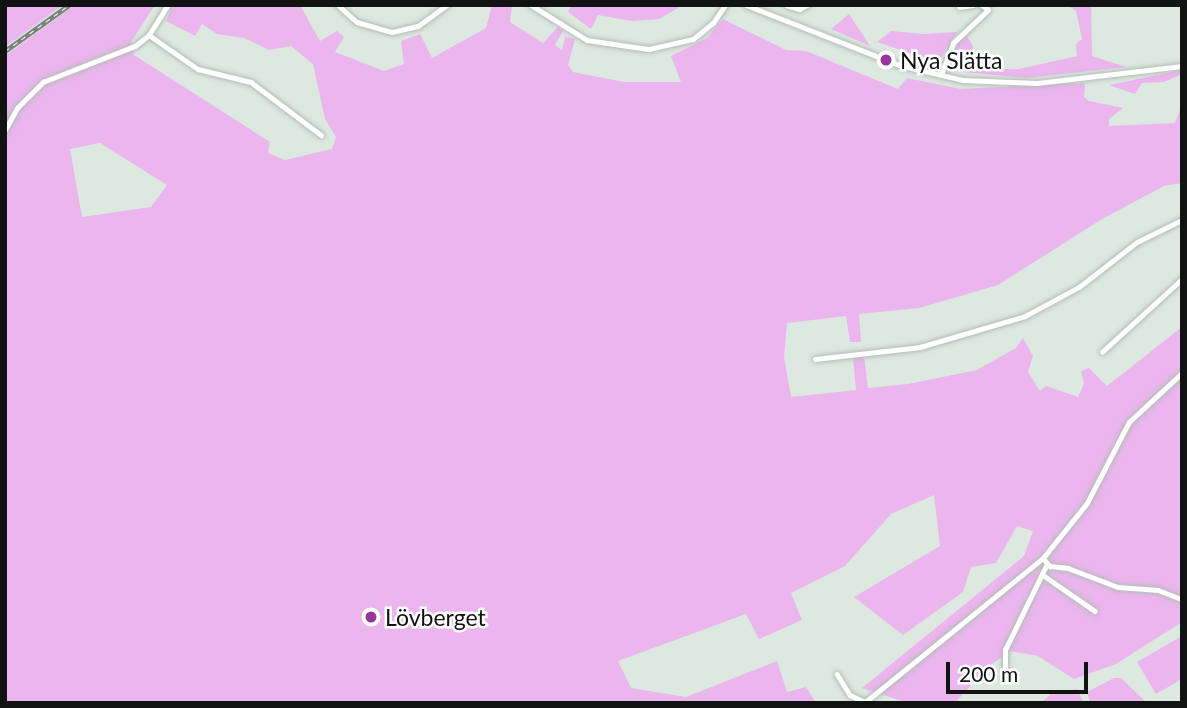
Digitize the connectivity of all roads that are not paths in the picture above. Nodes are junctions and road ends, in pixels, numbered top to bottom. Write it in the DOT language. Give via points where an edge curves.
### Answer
graph roads {
  1 [pos="168,5"];
  2 [pos="338,5"];
  3 [pos="447,5"];
  4 [pos="531,5"];
  5 [pos="746,5"];
  6 [pos="786,5"];
  7 [pos="807,5"];
  8 [pos="973,5"];
  9 [pos="981,5"];
  10 [pos="959,7"];
  11 [pos="723,8"];
  12 [pos="149,35"];
  13 [pos="1182,66"];
  14 [pos="940,76"];
  15 [pos="5,130"];
  16 [pos="321,135"];
  17 [pos="1182,220"];
  18 [pos="1182,279"];
  19 [pos="1102,352"];
  20 [pos="815,359"];
  21 [pos="1182,373"];
  22 [pos="1045,561"];
  23 [pos="1043,575"];
  24 [pos="1182,600"];
  25 [pos="1096,611"];
  26 [pos="837,674"];
  27 [pos="1005,678"];
  28 [pos="865,702"];
  1 -- 12 [label="street"];
  2 -- 3 [label="street" via="357,22 392,32 418,26"];
  4 -- 11 [label="street" via="587,40 638,49 667,48 693,39"];
  5 -- 14 [label="street"];
  6 -- 7 [label="street" via="799,9"];
  8 -- 10 [label="street"];
  9 -- 14 [label="street" via="988,10 953,43"];
  12 -- 15 [label="street" via="127,50 43,82"];
  12 -- 16 [label="street" via="198,69 251,82"];
  13 -- 14 [label="street" via="1037,83"];
  17 -- 20 [label="street" via="1137,242 1079,287 1025,316 920,347"];
  18 -- 19 [label="street"];
  21 -- 22 [label="street" via="1129,422 1087,503"];
  22 -- 23 [label="street"];
  22 -- 24 [label="street" via="1118,587 1158,590"];
  22 -- 28 [label="street"];
  23 -- 25 [label="street"];
  23 -- 27 [label="street" via="1007,645"];
  26 -- 28 [label="street" via="852,697"];
}
